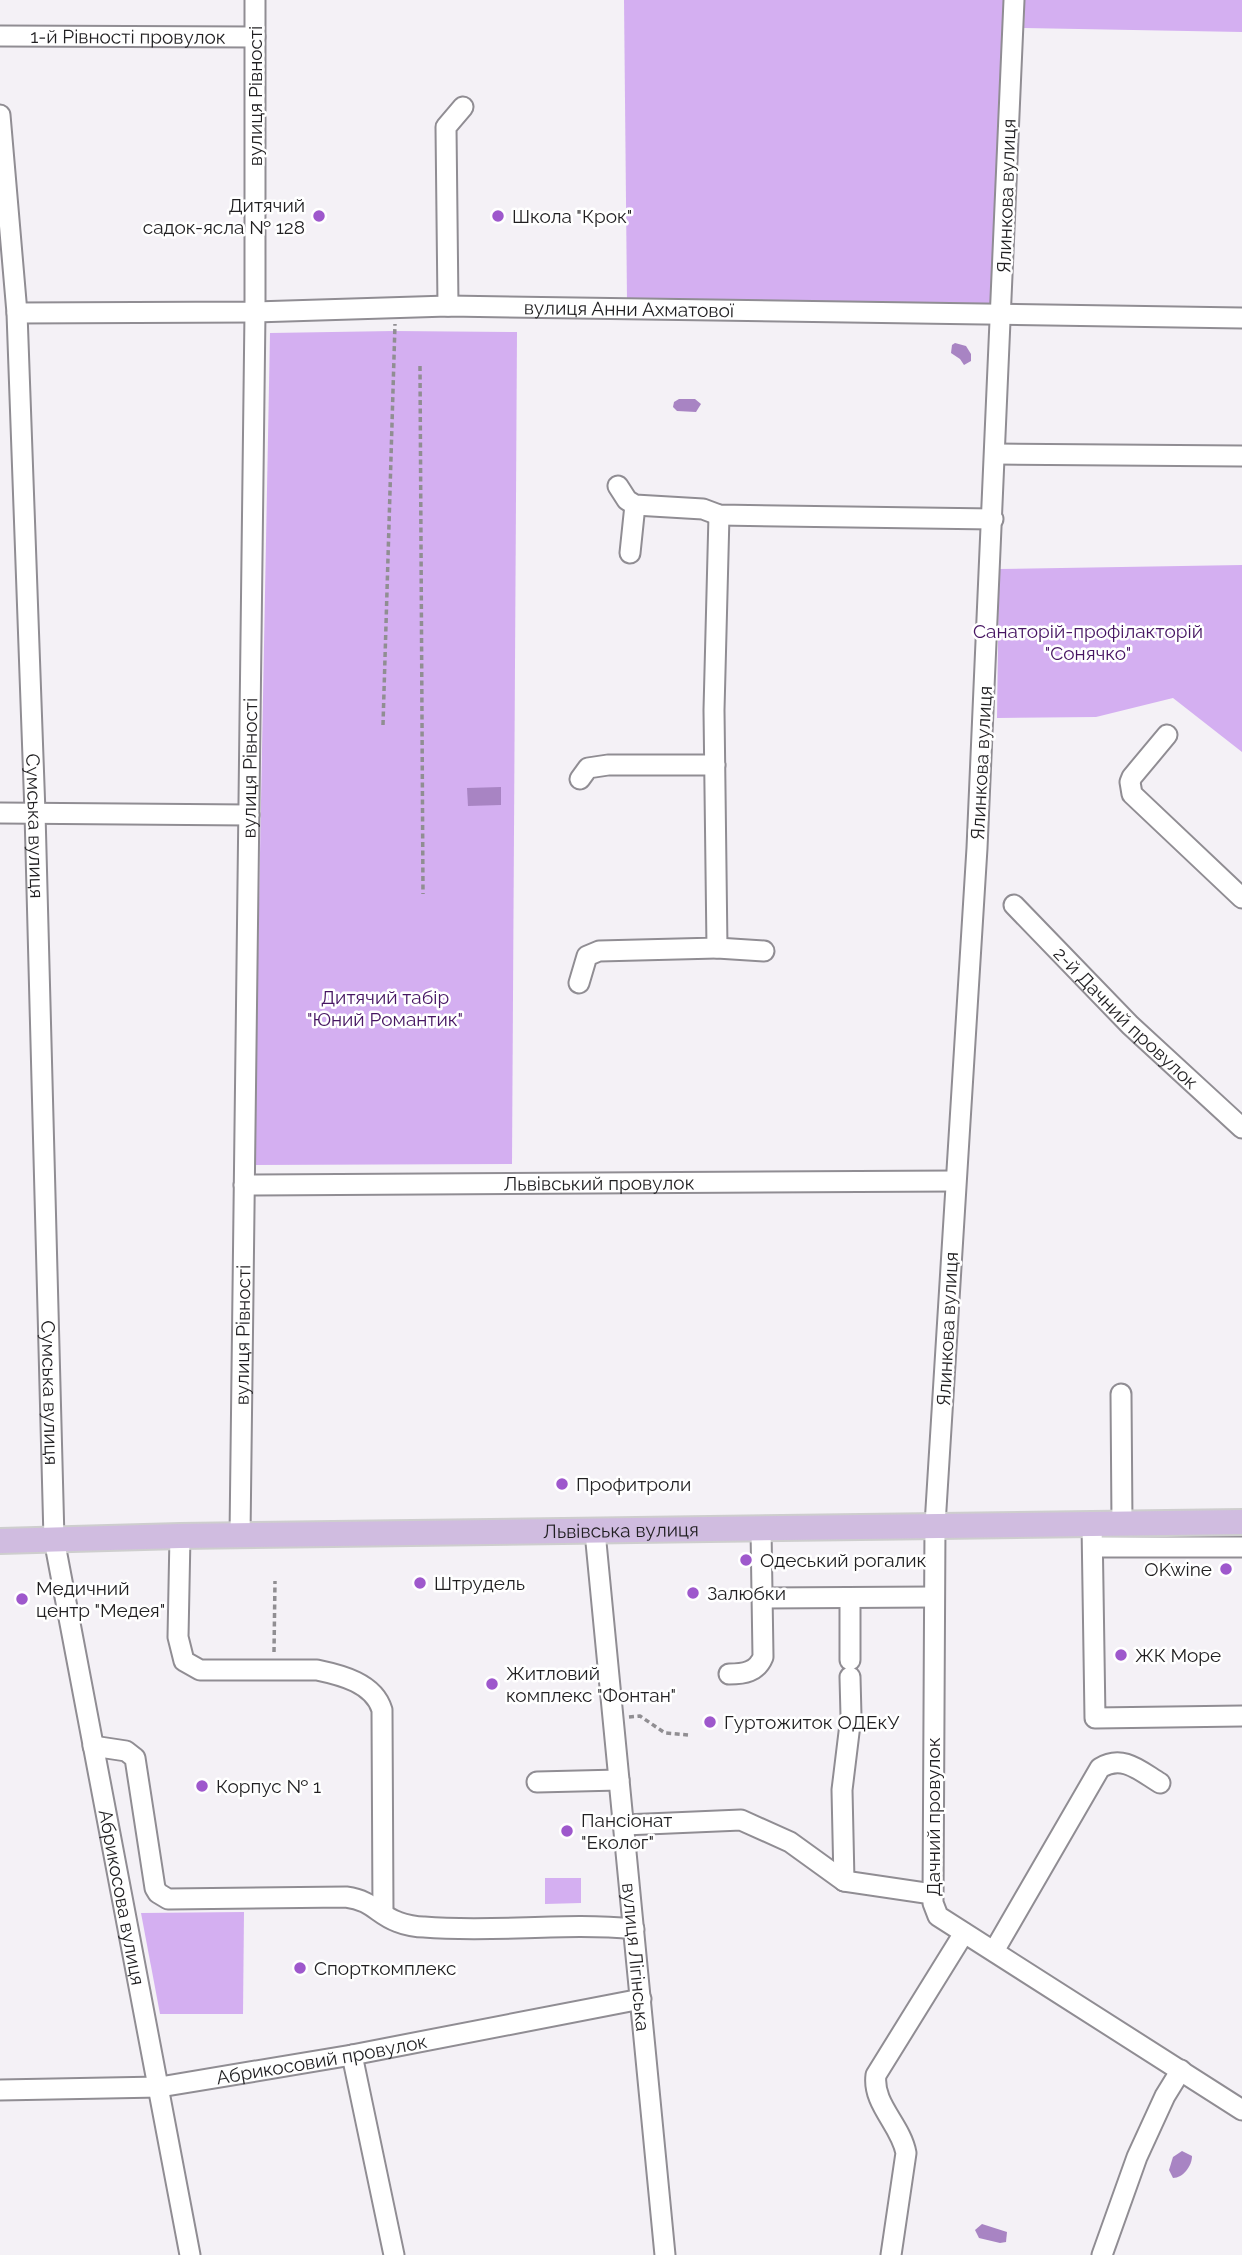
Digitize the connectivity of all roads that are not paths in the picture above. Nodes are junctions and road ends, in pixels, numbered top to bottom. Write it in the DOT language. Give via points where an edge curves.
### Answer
graph roads {
  1 [pos="255,0"];
  2 [pos="1014,0"];
  3 [pos="0,36"];
  4 [pos="255,37"];
  5 [pos="463,107"];
  6 [pos="0,115"];
  7 [pos="448,306"];
  8 [pos="255,312"];
  9 [pos="17,313"];
  10 [pos="1002,313"];
  11 [pos="1242,318"];
  12 [pos="996,454"];
  13 [pos="1242,456"];
  14 [pos="618,486"];
  15 [pos="635,505"];
  16 [pos="719,515"];
  17 [pos="993,519"];
  18 [pos="630,554"];
  19 [pos="1167,735"];
  20 [pos="715,765"];
  21 [pos="580,779"];
  22 [pos="0,813"];
  23 [pos="36,813"];
  24 [pos="248,815"];
  25 [pos="1242,898"];
  26 [pos="1014,905"];
  27 [pos="717,948"];
  28 [pos="764,951"];
  29 [pos="579,983"];
  30 [pos="1242,1128"];
  31 [pos="955,1181"];
  32 [pos="244,1185"];
  33 [pos="1121,1394"];
  34 [pos="1242,1522"];
  35 [pos="1122,1523"];
  36 [pos="935,1525"];
  37 [pos="761,1529"];
  38 [pos="595,1532"];
  39 [pos="1092,1535"];
  40 [pos="180,1536"];
  41 [pos="240,1536"];
  42 [pos="54,1539"];
  43 [pos="0,1541"];
  44 [pos="1242,1547"];
  45 [pos="933,1597"];
  46 [pos="763,1598"];
  47 [pos="850,1598"];
  48 [pos="729,1674"];
  49 [pos="1242,1716"];
  50 [pos="93,1746"];
  51 [pos="620,1780"];
  52 [pos="537,1782"];
  53 [pos="1160,1783"];
  54 [pos="624,1825"];
  55 [pos="153,1874"];
  56 [pos="120,1880"];
  57 [pos="844,1881"];
  58 [pos="932,1894"];
  59 [pos="383,1913"];
  60 [pos="634,1928"];
  61 [pos="964,1933"];
  62 [pos="994,1951"];
  63 [pos="641,1999"];
  64 [pos="352,2055"];
  65 [pos="1181,2070"];
  66 [pos="160,2087"];
  67 [pos="0,2090"];
  68 [pos="1242,2110"];
  69 [pos="190,2255"];
  70 [pos="394,2255"];
  71 [pos="664,2255"];
  72 [pos="891,2255"];
  73 [pos="1102,2255"];
  1 -- 4 [label="street, вулиця Рівності"];
  2 -- 10 [label="street, Ялинкова вулиця"];
  3 -- 4 [label="street, 1-й Рівності провулок"];
  4 -- 8 [label="street, вулиця Рівності"];
  5 -- 7 [label="street" via="446,127"];
  6 -- 9 [label="street, Сумська вулиця"];
  7 -- 8 [label="street, вулиця Анни Ахматової"];
  7 -- 10 [label="street, вулиця Анни Ахматової"];
  8 -- 9 [label="street, вулиця Анни Ахматової"];
  8 -- 24 [label="street, вулиця Рівності"];
  9 -- 23 [label="street, Сумська вулиця"];
  10 -- 11 [label="street, вулиця Анни Ахматової"];
  10 -- 12 [label="street, Ялинкова вулиця"];
  12 -- 13 [label="street"];
  12 -- 17 [label="street, Ялинкова вулиця"];
  14 -- 15 [label="street"];
  15 -- 16 [label="street" via="703,509"];
  15 -- 18 [label="street"];
  16 -- 17 [label="street"];
  16 -- 20 [label="street"];
  17 -- 31 [label="street, Ялинкова вулиця"];
  19 -- 25 [label="street" via="1132,777 1132,794"];
  20 -- 21 [label="street" via="608,765 588,768"];
  20 -- 27 [label="street"];
  22 -- 23 [label="street"];
  23 -- 24 [label="street"];
  23 -- 42 [label="street, Сумська вулиця"];
  24 -- 32 [label="street, вулиця Рівності"];
  26 -- 30 [label="street, 2-й Дачний провулок" via="1130,1025"];
  27 -- 28 [label="street"];
  27 -- 29 [label="street" via="599,951 587,956"];
  31 -- 32 [label="street, Львівський провулок"];
  31 -- 36 [label="street, Ялинкова вулиця"];
  32 -- 41 [label="street, вулиця Рівності"];
  33 -- 35 [label="street"];
  34 -- 35 [label="main road, Львівська вулиця"];
  35 -- 39 [label="main road, Львівська вулиця"];
  36 -- 37 [label="main road, Львівська вулиця"];
  36 -- 39 [label="main road, Львівська вулиця"];
  36 -- 45 [label="street, Дачний провулок"];
  37 -- 38 [label="main road, Львівська вулиця"];
  37 -- 46 [label="street"];
  38 -- 41 [label="main road, Львівська вулиця"];
  38 -- 51 [label="street, вулиця Лігінська"];
  39 -- 44 [label="street"];
  39 -- 49 [label="street" via="1095,1718"];
  40 -- 41 [label="main road, Львівська вулиця"];
  40 -- 42 [label="main road, Львівська вулиця"];
  40 -- 59 [label="street" via="178,1637 184,1661 200,1670 317,1670 365,1687 380,1702"];
  42 -- 43 [label="main road, Львівська вулиця"];
  42 -- 50 [label="street, Абрикосова вулиця"];
  45 -- 47 [label="street"];
  45 -- 58 [label="street, Дачний провулок"];
  46 -- 47 [label="street"];
  46 -- 48 [label="street" via="760,1665"];
  47 -- 57 [label="street" via="851,1716 842,1790"];
  50 -- 55 [label="street" via="126,1751 135,1758"];
  50 -- 56 [label="street, Абрикосова вулиця"];
  51 -- 52 [label="street"];
  51 -- 54 [label="street, вулиця Лігінська"];
  53 -- 62 [label="street" via="1125,1762 1100,1768"];
  54 -- 57 [label="street" via="741,1820 790,1842"];
  54 -- 60 [label="street, вулиця Лігінська"];
  55 -- 56 [label="street"];
  55 -- 59 [label="street" via="158,1893 168,1899 346,1897 360,1899"];
  56 -- 66 [label="street, Абрикосова вулиця"];
  57 -- 58 [label="street"];
  58 -- 61 [label="street, Дачний провулок" via="938,1916"];
  59 -- 60 [label="street" via="398,1922 423,1927"];
  60 -- 63 [label="street, вулиця Лігінська"];
  61 -- 62 [label="street, Дачний провулок"];
  61 -- 72 [label="street" via="876,2075 877,2095 904,2141 906,2153"];
  62 -- 65 [label="street, Дачний провулок"];
  63 -- 64 [label="street, Абрикосовий провулок"];
  63 -- 71 [label="street, вулиця Лігінська"];
  64 -- 66 [label="street, Абрикосовий провулок"];
  64 -- 70 [label="street"];
  65 -- 68 [label="street, Дачний провулок"];
  65 -- 73 [label="street" via="1138,2157"];
  66 -- 67 [label="street, Абрикосовий провулок"];
  66 -- 69 [label="street, Абрикосова вулиця"];
}
